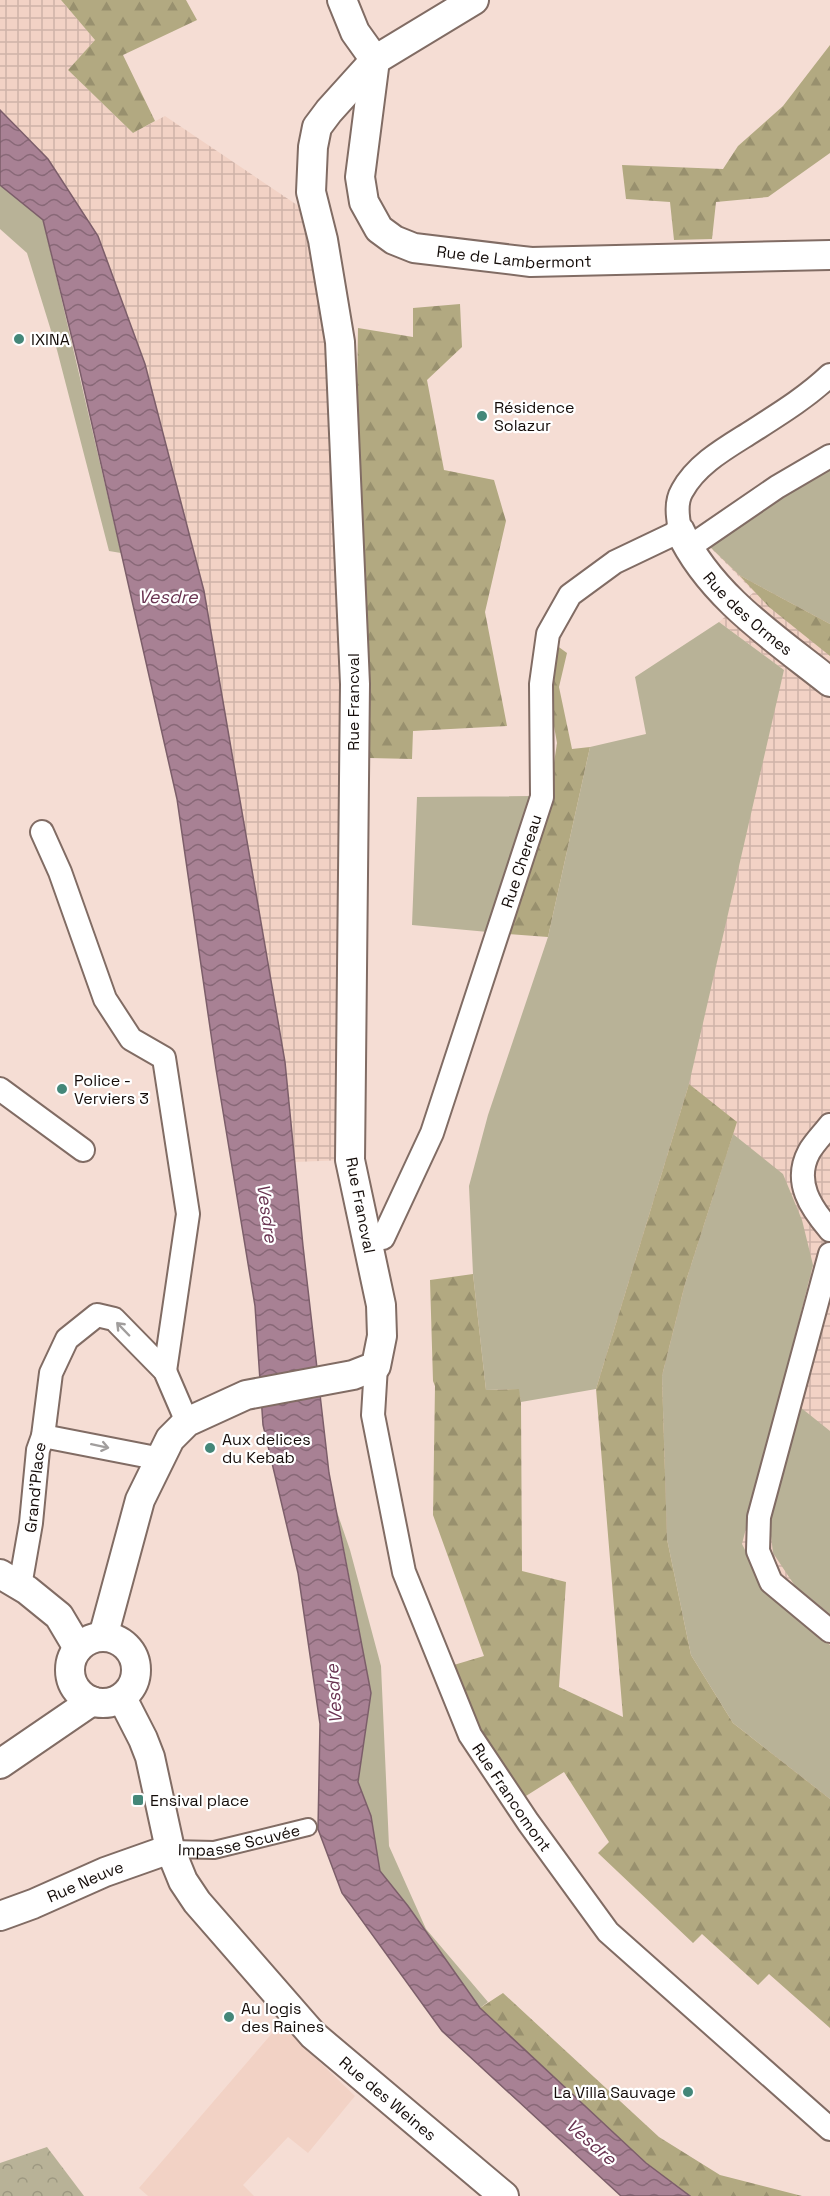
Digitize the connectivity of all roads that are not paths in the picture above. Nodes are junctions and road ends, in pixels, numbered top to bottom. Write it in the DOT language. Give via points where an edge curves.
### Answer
graph roads {
  1 [pos="342,0"];
  2 [pos="474,0"];
  3 [pos="375,60"];
  4 [pos="830,255"];
  5 [pos="830,375"];
  6 [pos="830,456"];
  7 [pos="684,540"];
  8 [pos="830,682"];
  9 [pos="42,832"];
  10 [pos="0,1089"];
  11 [pos="830,1125"];
  12 [pos="83,1150"];
  13 [pos="830,1230"];
  14 [pos="383,1238"];
  15 [pos="830,1254"];
  16 [pos="165,1371"];
  17 [pos="365,1371"];
  18 [pos="187,1422"];
  19 [pos="42,1436"];
  20 [pos="160,1459"];
  21 [pos="10,1580"];
  22 [pos="830,1631"];
  23 [pos="91,1642"];
  24 [pos="122,1698"];
  25 [pos="92,1701"];
  26 [pos="0,1764"];
  27 [pos="308,1827"];
  28 [pos="170,1849"];
  29 [pos="0,1916"];
  30 [pos="830,2129"];
  31 [pos="504,2196"];
  1 -- 3 [label="street" via="355,32"];
  2 -- 3 [label="street, Rue Francval"];
  3 -- 4 [label="street, Rue de Lambermont" via="360,177 364,202 379,229 404,244 531,262"];
  3 -- 17 [label="street, Rue Francval" via="317,127 311,192 340,342 355,684 350,1160 381,1305 382,1336"];
  5 -- 7 [label="street" via="793,405 716,455 693,476 681,492 677,509"];
  6 -- 7 [label="street, Rue Chereau"];
  7 -- 8 [label="street, Rue des Ormes" via="746,615"];
  7 -- 14 [label="street, Rue Chereau" via="615,562 570,595 548,634 541,684 542,797 432,1133"];
  9 -- 16 [label="street" via="105,999 131,1039 164,1058 188,1214"];
  10 -- 12 [label="street"];
  11 -- 13 [label="street" via="809,1152 802,1174 803,1189"];
  15 -- 22 [label="street" via="759,1518 758,1551 771,1582"];
  16 -- 18 [label="street"];
  16 -- 19 [label="street, one-way" via="114,1319 96,1315 67,1339 51,1373"];
  17 -- 18 [label="street" via="246,1395"];
  17 -- 30 [label="street, Rue Francomont" via="404,1572 470,1735 608,1932"];
  18 -- 20 [label="street" via="171,1438"];
  19 -- 20 [label="street, Grand'Place, one-way"];
  19 -- 21 [label="street, Grand'Place" via="31,1523"];
  20 -- 23 [label="street" via="141,1500"];
  21 -- 23 [label="street, Grand'Place"];
  23 -- 24 [label="street" via="113,1638 123,1643 135,1660 135,1681"];
  23 -- 25 [label="street" via="72,1659 70,1672 81,1695"];
  24 -- 25 [label="street"];
  24 -- 28 [label="street" via="150,1757"];
  25 -- 26 [label="street"];
  27 -- 28 [label="street, Impasse Scuvée" via="214,1850"];
  28 -- 29 [label="street, Rue Neuve"];
  28 -- 31 [label="street, Rue des Weines" via="197,1902 313,2035"];
}
